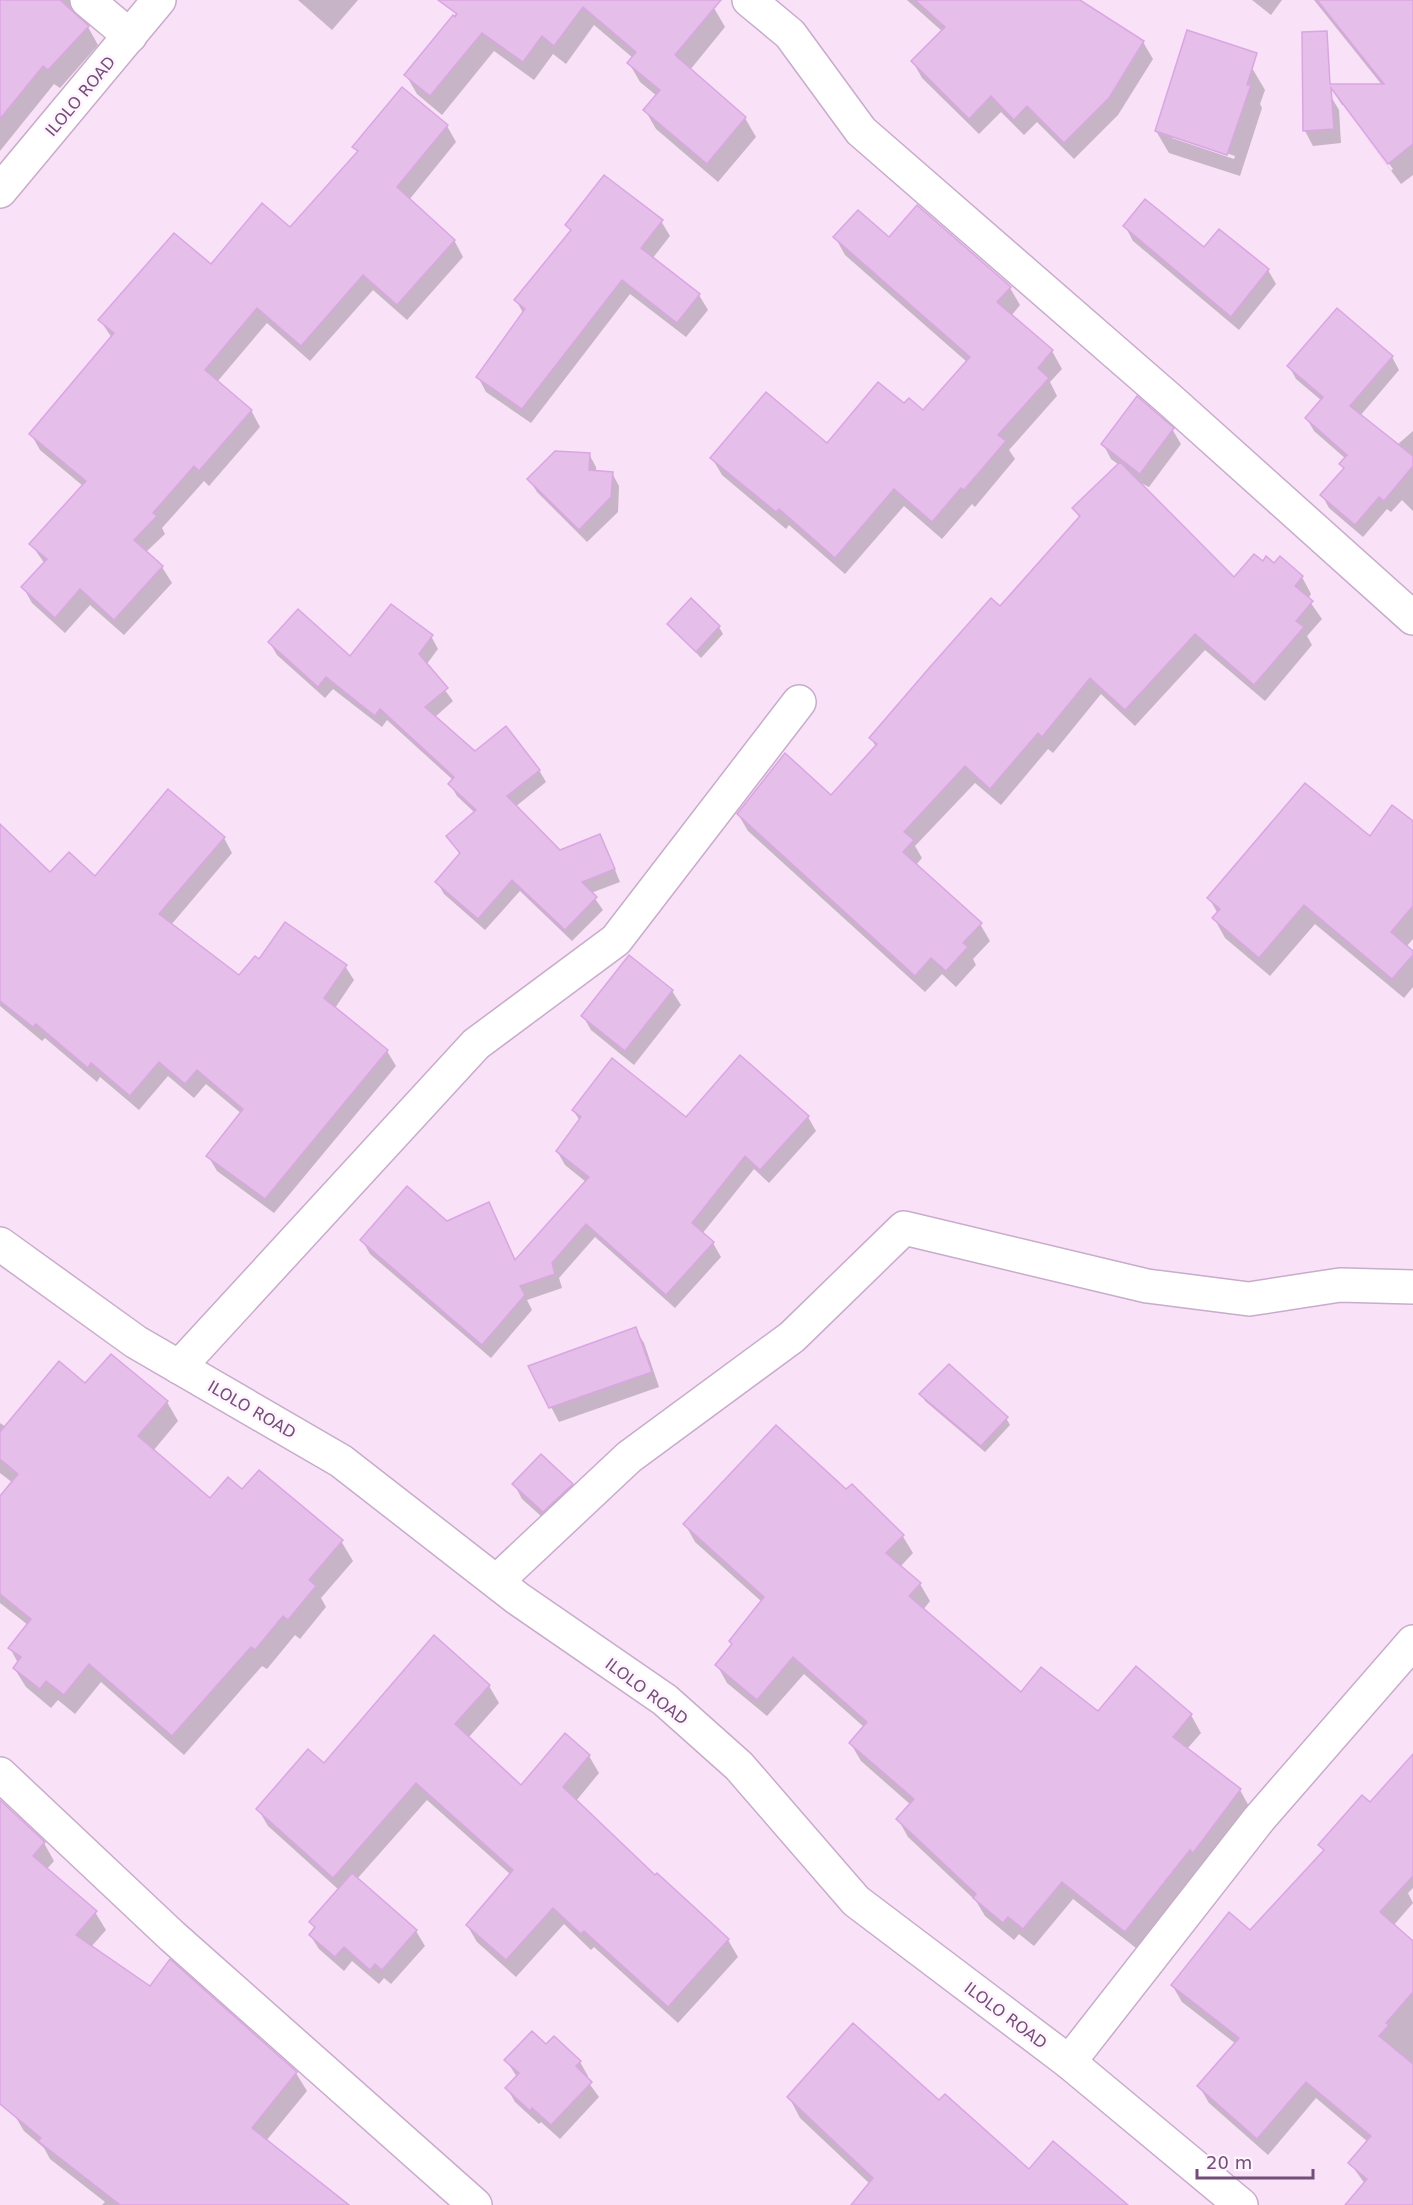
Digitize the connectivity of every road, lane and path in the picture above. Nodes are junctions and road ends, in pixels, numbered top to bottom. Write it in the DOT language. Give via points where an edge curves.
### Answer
graph roads {
  1 [pos="87,0"];
  2 [pos="159,0"];
  3 [pos="749,0"];
  4 [pos="130,36"];
  5 [pos="0,191"];
  6 [pos="1413,618"];
  7 [pos="799,702"];
  8 [pos="0,1244"];
  9 [pos="1413,1287"];
  10 [pos="179,1367"];
  11 [pos="497,1581"];
  12 [pos="1413,1642"];
  13 [pos="0,1774"];
  14 [pos="1069,2062"];
  15 [pos="475,2205"];
  16 [pos="1241,2205"];
  1 -- 4 [label="street"];
  2 -- 4 [label="street, ILOLO ROAD"];
  3 -- 6 [label="street" via="790,34 861,130"];
  4 -- 5 [label="street, ILOLO ROAD"];
  7 -- 10 [label="street" via="616,940 476,1044"];
  8 -- 10 [label="street, ILOLO ROAD" via="136,1342"];
  9 -- 11 [label="street" via="1340,1286 1249,1299 1148,1286 904,1228 792,1337 628,1457"];
  10 -- 11 [label="street, ILOLO ROAD" via="341,1461"];
  11 -- 14 [label="street, ILOLO ROAD" via="665,1700 739,1766 856,1901"];
  12 -- 14 [label="street" via="1259,1819"];
  13 -- 15 [label="street" via="172,1936"];
  14 -- 16 [label="street, ILOLO ROAD"];
}
